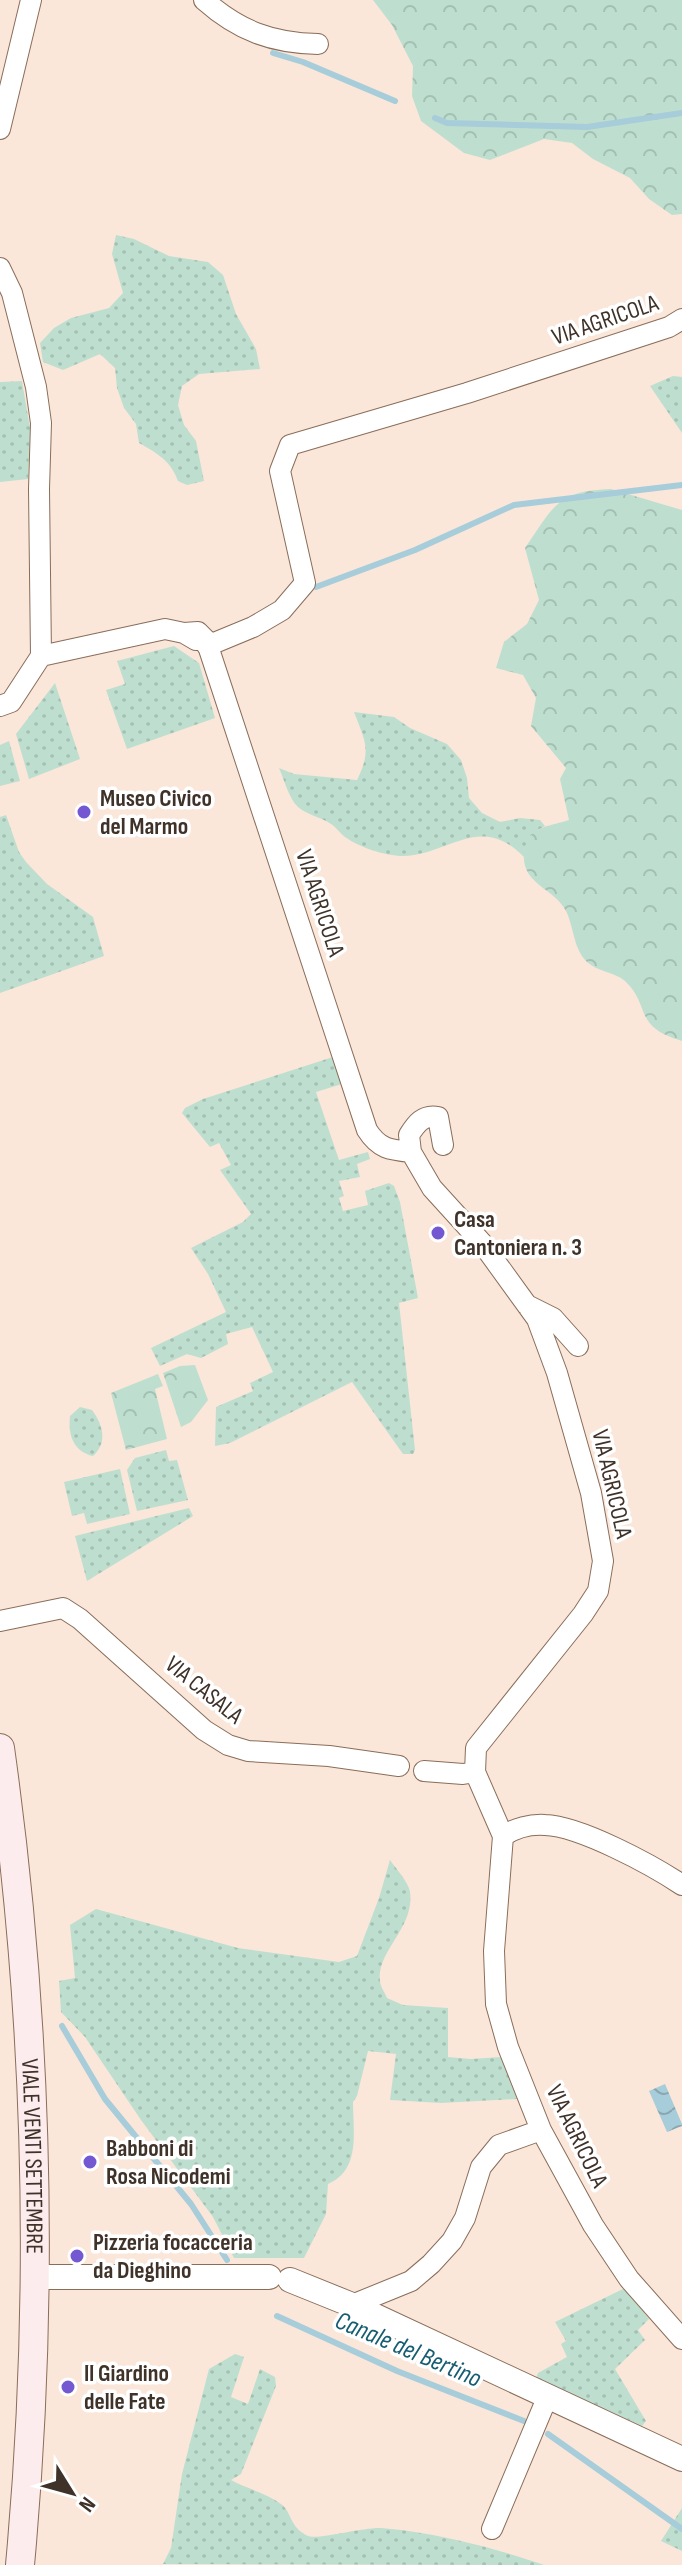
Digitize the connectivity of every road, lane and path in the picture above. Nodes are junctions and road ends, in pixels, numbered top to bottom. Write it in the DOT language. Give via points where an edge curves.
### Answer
graph roads {
  1 [pos="31,0"];
  2 [pos="204,0"];
  3 [pos="318,44"];
  4 [pos="0,129"];
  5 [pos="0,268"];
  6 [pos="682,319"];
  7 [pos="207,646"];
  8 [pos="41,656"];
  9 [pos="0,706"];
  10 [pos="443,1145"];
  11 [pos="411,1152"];
  12 [pos="521,1299"];
  13 [pos="578,1346"];
  14 [pos="0,1621"];
  15 [pos="0,1748"];
  16 [pos="399,1766"];
  17 [pos="424,1771"];
  18 [pos="475,1772"];
  19 [pos="503,1836"];
  20 [pos="682,1885"];
  21 [pos="541,2130"];
  22 [pos="33,2277"];
  23 [pos="352,2305"];
  24 [pos="682,2339"];
  25 [pos="547,2398"];
  26 [pos="682,2459"];
  27 [pos="492,2529"];
  28 [pos="20,2565"];
  1 -- 4 [label="street"];
  2 -- 3 [label="street" via="259,35"];
  5 -- 8 [label="street" via="12,293 41,423"];
  6 -- 7 [label="street, VIA AGRICOLA" via="569,361 290,445 280,471 305,583 282,610"];
  7 -- 8 [label="street" via="198,632 165,629"];
  7 -- 11 [label="street, VIA AGRICOLA" via="367,1130 383,1149"];
  8 -- 9 [label="street" via="11,702"];
  10 -- 11 [label="street" via="438,1117 432,1116 418,1121 409,1135"];
  11 -- 12 [label="street, VIA AGRICOLA" via="432,1188 482,1243"];
  12 -- 13 [label="street" via="553,1318"];
  12 -- 18 [label="street, VIA AGRICOLA" via="537,1319 557,1373 591,1493 602,1575 583,1614 476,1748"];
  14 -- 16 [label="street, VIA CASALA" via="63,1608 228,1745"];
  15 -- 22 [label="main road, VIALE VENTI SETTEMBRE" via="23,1944"];
  17 -- 18 [label="street"];
  18 -- 19 [label="street, VIA AGRICOLA"];
  19 -- 20 [label="street" via="529,1826 559,1827 637,1858"];
  19 -- 21 [label="street, VIA AGRICOLA" via="495,1919 496,2004"];
  21 -- 23 [label="street" via="499,2145 481,2167 452,2241 431,2264 411,2281"];
  21 -- 24 [label="street, VIA AGRICOLA" via="629,2279"];
  22 -- 23 [label="street" via="271,2278"];
  22 -- 28 [label="main road, VIALE VENTI SETTEMBRE"];
  23 -- 25 [label="street"];
  25 -- 26 [label="street"];
  25 -- 27 [label="street"];
}
